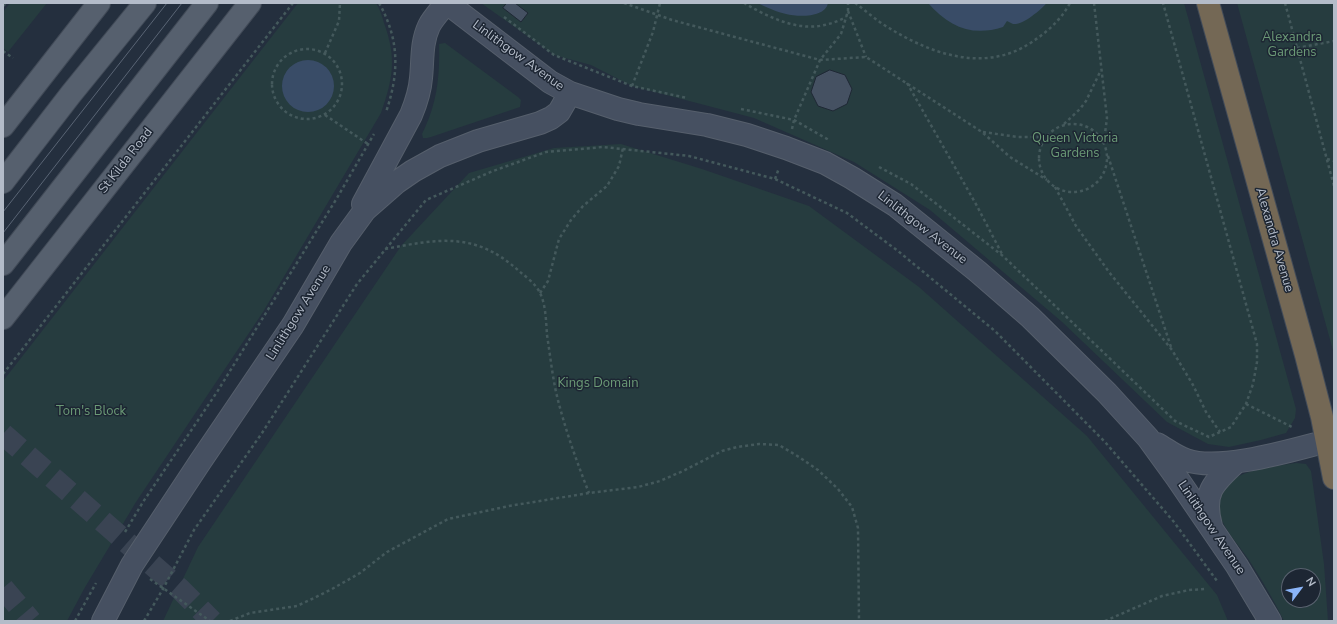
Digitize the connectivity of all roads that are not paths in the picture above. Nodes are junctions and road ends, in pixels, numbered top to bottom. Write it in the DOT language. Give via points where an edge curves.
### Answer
graph roads {
  1 [pos="99,3"];
  2 [pos="145,3"];
  3 [pos="207,3"];
  4 [pos="250,3"];
  5 [pos="446,3"];
  6 [pos="1208,3"];
  7 [pos="570,93"];
  8 [pos="3,126"];
  9 [pos="3,182"];
  10 [pos="341,243"];
  11 [pos="3,264"];
  12 [pos="3,318"];
  13 [pos="1148,438"];
  14 [pos="1327,441"];
  15 [pos="1236,462"];
  16 [pos="1334,478"];
  17 [pos="1211,529"];
  18 [pos="103,621"];
  19 [pos="1270,621"];
  1 -- 8 [label="main road"];
  2 -- 9 [label="main road"];
  3 -- 11 [label="main road"];
  4 -- 12 [label="main road, St Kilda Road"];
  5 -- 7 [label="street, Linlithgow Avenue" via="534,71"];
  5 -- 10 [label="street" via="427,32 422,55 421,80 412,115"];
  6 -- 14 [label="highway, Alexandra Avenue" via="1290,296"];
  7 -- 10 [label="street, Linlithgow Avenue" via="559,112 551,118 450,151 413,171 374,202"];
  7 -- 13 [label="street, Linlithgow Avenue" via="639,114 707,125 747,135 819,160 852,178 895,205 1030,317 1086,371"];
  10 -- 18 [label="street, Linlithgow Avenue" via="294,325 132,566"];
  13 -- 15 [label="street, Linlithgow Avenue" via="1185,460 1199,464"];
  13 -- 17 [label="street, Linlithgow Avenue"];
  14 -- 15 [label="street, Linlithgow Avenue"];
  14 -- 16 [label="highway, Alexandra Avenue"];
  15 -- 17 [label="street" via="1221,475 1210,491 1207,505"];
  17 -- 19 [label="street, Linlithgow Avenue"];
}
